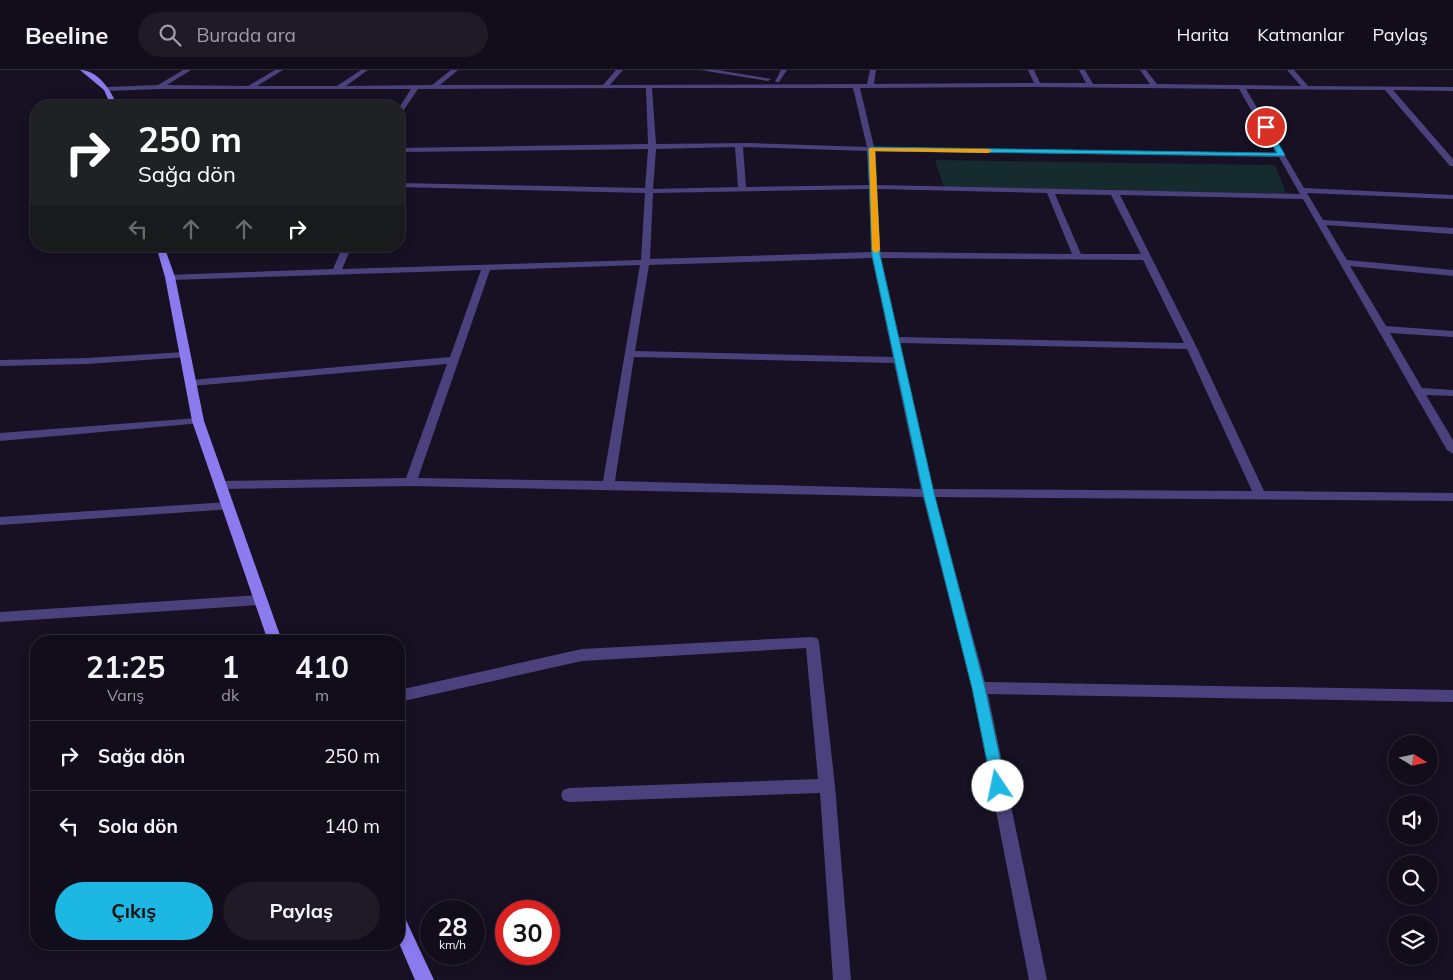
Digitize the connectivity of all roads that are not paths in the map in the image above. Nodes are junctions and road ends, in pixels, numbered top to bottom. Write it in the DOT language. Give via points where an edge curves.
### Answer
graph roads {
  1 [pos="83,70"];
  2 [pos="188,70"];
  3 [pos="280,70"];
  4 [pos="365,70"];
  5 [pos="455,70"];
  6 [pos="620,70"];
  7 [pos="704,70"];
  8 [pos="784,70"];
  9 [pos="872,70"];
  10 [pos="1031,70"];
  11 [pos="1082,70"];
  12 [pos="1143,70"];
  13 [pos="1290,70"];
  14 [pos="777,81"];
  15 [pos="606,85"];
  16 [pos="809,85"];
  17 [pos="1038,85"];
  18 [pos="1090,85"];
  19 [pos="1154,85"];
  20 [pos="649,86"];
  21 [pos="856,86"];
  22 [pos="870,86"];
  23 [pos="1242,86"];
  24 [pos="159,87"];
  25 [pos="416,87"];
  26 [pos="434,87"];
  27 [pos="1306,87"];
  28 [pos="249,88"];
  29 [pos="338,88"];
  30 [pos="1387,88"];
  31 [pos="107,89"];
  32 [pos="1453,89"];
  33 [pos="112,100"];
  34 [pos="405,104"];
  35 [pos="739,145"];
  36 [pos="652,147"];
  37 [pos="871,149"];
  38 [pos="405,150"];
  39 [pos="1282,155"];
  40 [pos="1453,164"];
  41 [pos="405,185"];
  42 [pos="873,187"];
  43 [pos="742,189"];
  44 [pos="650,191"];
  45 [pos="1050,191"];
  46 [pos="1114,192"];
  47 [pos="1304,193"];
  48 [pos="1453,197"];
  49 [pos="1320,222"];
  50 [pos="1453,231"];
  51 [pos="162,252"];
  52 [pos="345,252"];
  53 [pos="876,255"];
  54 [pos="1078,256"];
  55 [pos="1146,257"];
  56 [pos="645,262"];
  57 [pos="1344,263"];
  58 [pos="487,266"];
  59 [pos="337,270"];
  60 [pos="1453,273"];
  61 [pos="170,277"];
  62 [pos="1382,328"];
  63 [pos="1453,334"];
  64 [pos="895,340"];
  65 [pos="1191,346"];
  66 [pos="184,354"];
  67 [pos="630,354"];
  68 [pos="454,360"];
  69 [pos="899,360"];
  70 [pos="0,363"];
  71 [pos="191,383"];
  72 [pos="1419,391"];
  73 [pos="1453,393"];
  74 [pos="198,422"];
  75 [pos="0,437"];
  76 [pos="1453,450"];
  77 [pos="411,482"];
  78 [pos="220,485"];
  79 [pos="608,485"];
  80 [pos="928,493"];
  81 [pos="1260,495"];
  82 [pos="1453,496"];
  83 [pos="228,506"];
  84 [pos="0,521"];
  85 [pos="260,600"];
  86 [pos="0,617"];
  87 [pos="273,635"];
  88 [pos="979,688"];
  89 [pos="405,695"];
  90 [pos="1453,696"];
  91 [pos="827,786"];
  92 [pos="569,795"];
  93 [pos="405,937"];
  94 [pos="425,980"];
  95 [pos="842,980"];
  96 [pos="1038,980"];
  1 -- 31 [label="street"];
  2 -- 24 [label="street"];
  3 -- 28 [label="street"];
  4 -- 29 [label="street"];
  5 -- 26 [label="street"];
  6 -- 15 [label="street"];
  7 -- 14 [label="street"];
  8 -- 14 [label="street"];
  9 -- 22 [label="street"];
  10 -- 17 [label="street"];
  11 -- 18 [label="street"];
  12 -- 19 [label="street"];
  13 -- 27 [label="street"];
  14 -- 16 [label="street"];
  15 -- 20 [label="street"];
  15 -- 26 [label="street"];
  16 -- 20 [label="street"];
  16 -- 21 [label="street"];
  17 -- 18 [label="street"];
  17 -- 22 [label="street"];
  18 -- 19 [label="street"];
  19 -- 23 [label="street"];
  20 -- 36 [label="street"];
  21 -- 22 [label="street"];
  21 -- 37 [label="street"];
  23 -- 27 [label="street"];
  23 -- 39 [label="street"];
  24 -- 28 [label="street"];
  24 -- 31 [label="street"];
  25 -- 26 [label="street"];
  25 -- 29 [label="street"];
  25 -- 34 [label="street"];
  27 -- 30 [label="street"];
  28 -- 29 [label="street"];
  30 -- 32 [label="street"];
  30 -- 40 [label="street"];
  31 -- 33 [label="street"];
  35 -- 36 [label="street"];
  35 -- 37 [label="street"];
  35 -- 43 [label="street"];
  36 -- 38 [label="street"];
  36 -- 44 [label="street"];
  37 -- 39 [label="street"];
  37 -- 42 [label="street"];
  39 -- 47 [label="street"];
  41 -- 44 [label="street"];
  42 -- 43 [label="street"];
  42 -- 45 [label="street"];
  42 -- 53 [label="street"];
  43 -- 44 [label="street"];
  44 -- 56 [label="street"];
  45 -- 46 [label="street"];
  45 -- 54 [label="street"];
  46 -- 47 [label="street"];
  46 -- 55 [label="street"];
  47 -- 48 [label="street"];
  47 -- 49 [label="street"];
  49 -- 50 [label="street"];
  49 -- 57 [label="street"];
  51 -- 61 [label="street"];
  52 -- 59 [label="street"];
  53 -- 54 [label="street"];
  53 -- 56 [label="street"];
  53 -- 64 [label="street"];
  54 -- 55 [label="street"];
  55 -- 65 [label="street"];
  56 -- 58 [label="street"];
  56 -- 67 [label="street"];
  57 -- 60 [label="street"];
  57 -- 62 [label="street"];
  58 -- 59 [label="street"];
  58 -- 68 [label="street"];
  59 -- 61 [label="street"];
  61 -- 66 [label="street"];
  62 -- 63 [label="street"];
  62 -- 72 [label="street"];
  64 -- 65 [label="street"];
  64 -- 69 [label="street"];
  65 -- 81 [label="street"];
  66 -- 70 [label="street"];
  66 -- 71 [label="street"];
  67 -- 69 [label="street"];
  67 -- 79 [label="street"];
  68 -- 71 [label="street"];
  68 -- 77 [label="street"];
  69 -- 80 [label="street"];
  71 -- 74 [label="street"];
  72 -- 73 [label="street"];
  72 -- 76 [label="street"];
  74 -- 75 [label="street"];
  74 -- 78 [label="street"];
  77 -- 78 [label="street"];
  77 -- 79 [label="street"];
  78 -- 83 [label="street"];
  79 -- 80 [label="street"];
  80 -- 81 [label="street"];
  80 -- 88 [label="street"];
  81 -- 82 [label="street"];
  83 -- 84 [label="street"];
  83 -- 85 [label="street"];
  85 -- 86 [label="street"];
  85 -- 87 [label="street"];
  88 -- 90 [label="street"];
  88 -- 96 [label="street"];
  89 -- 91 [label="street" via="582,655 812,642"];
  91 -- 92 [label="street"];
  91 -- 95 [label="street"];
  93 -- 94 [label="street"];
}
